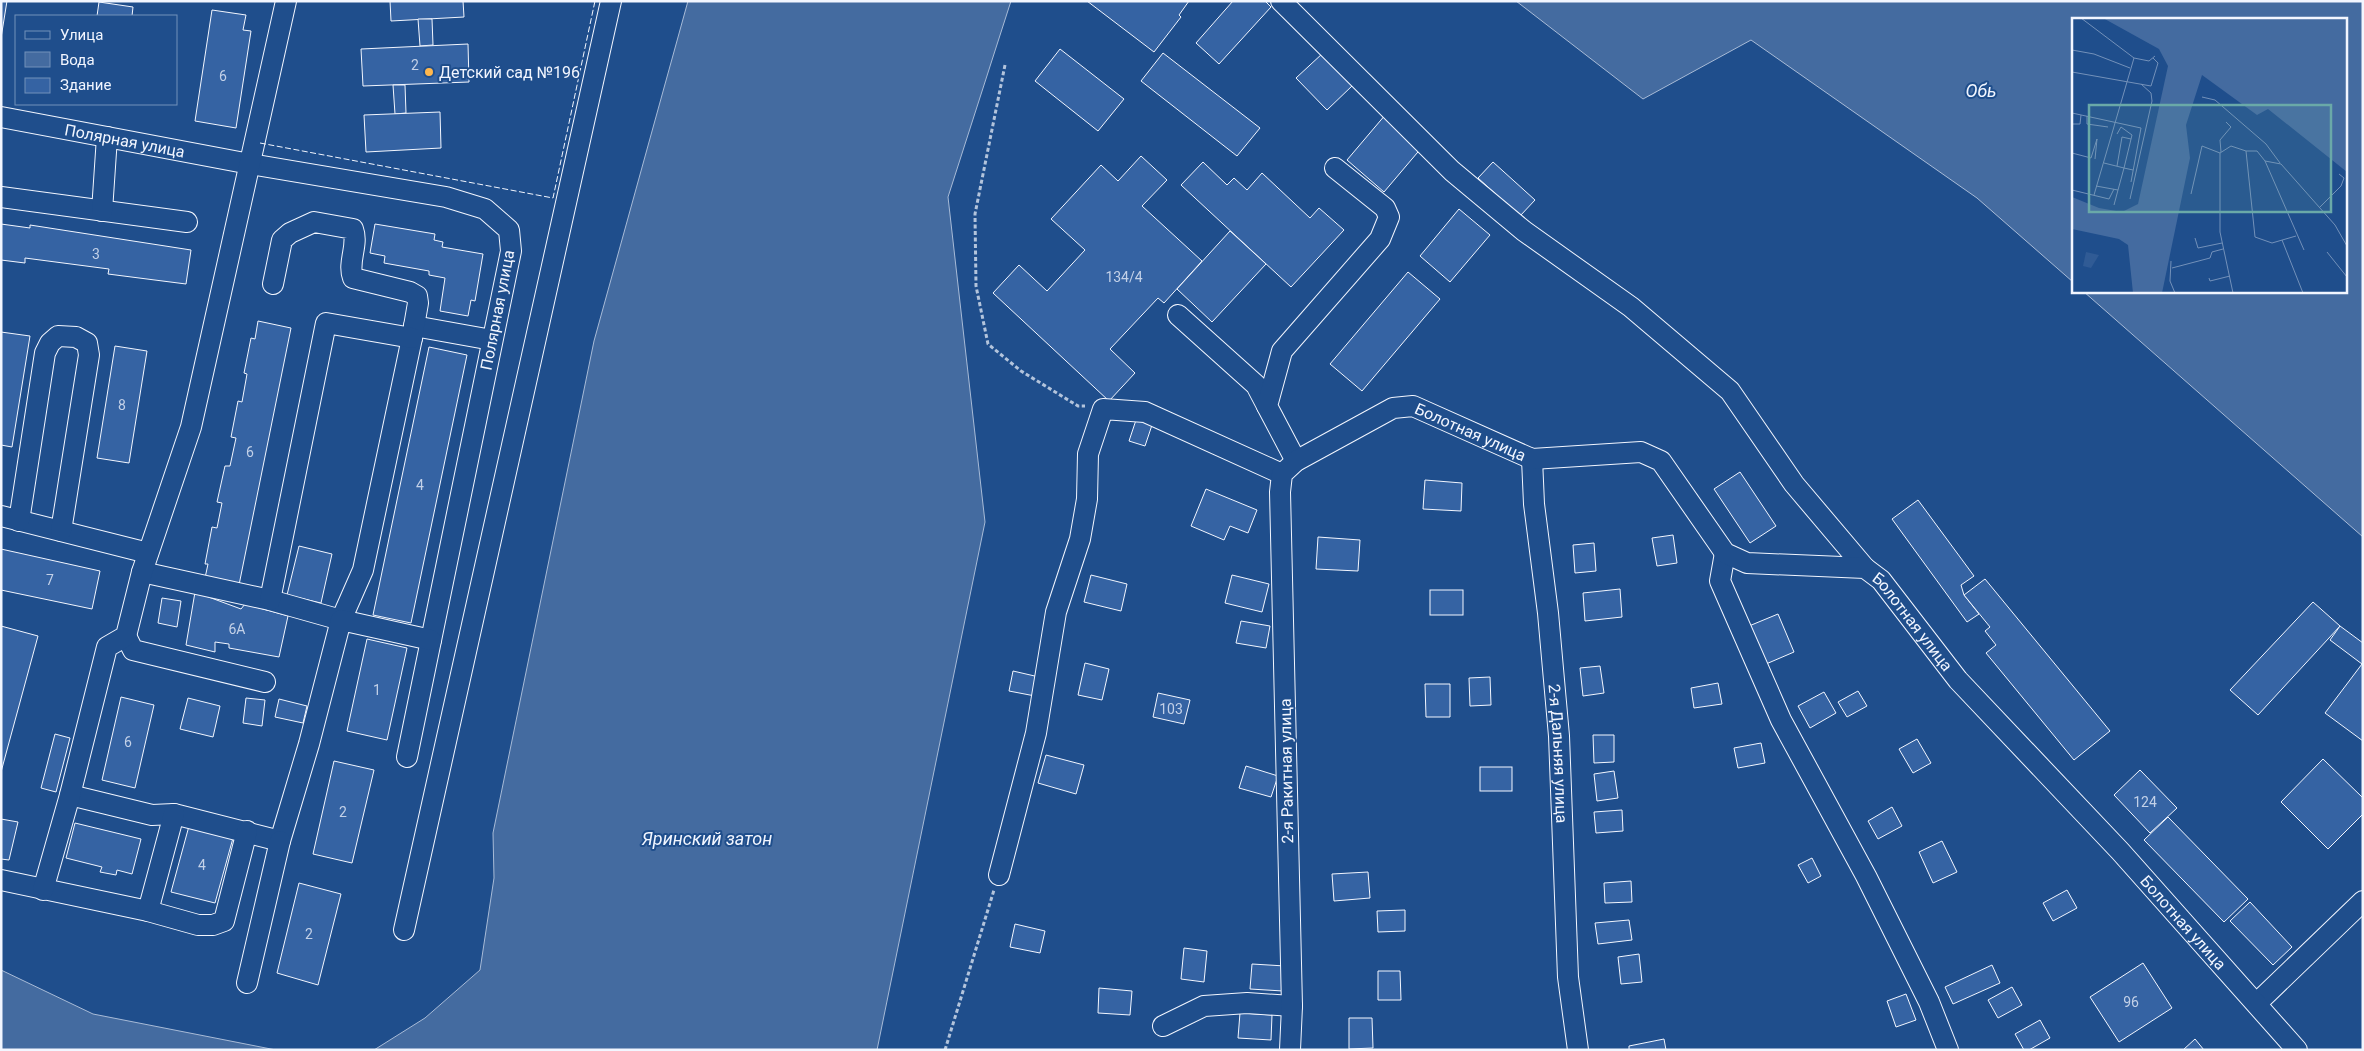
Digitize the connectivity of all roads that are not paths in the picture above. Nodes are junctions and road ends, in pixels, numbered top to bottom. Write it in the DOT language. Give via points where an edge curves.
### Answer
graph roads {
  1 [pos="286,1"];
  2 [pos="611,1"];
  3 [pos="1281,1"];
  4 [pos="1,118"];
  5 [pos="107,138"];
  6 [pos="250,164"];
  7 [pos="1335,168"];
  8 [pos="1,197"];
  9 [pos="102,211"];
  10 [pos="187,222"];
  11 [pos="273,284"];
  12 [pos="1178,315"];
  13 [pos="413,332"];
  14 [pos="492,340"];
  15 [pos="1267,406"];
  16 [pos="1532,459"];
  17 [pos="1286,475"];
  18 [pos="10,518"];
  19 [pos="61,531"];
  20 [pos="148,553"];
  21 [pos="1725,553"];
  22 [pos="1865,568"];
  23 [pos="142,572"];
  24 [pos="270,600"];
  25 [pos="341,620"];
  26 [pos="126,636"];
  27 [pos="431,640"];
  28 [pos="265,682"];
  29 [pos="407,757"];
  30 [pos="70,795"];
  31 [pos="174,814"];
  32 [pos="247,831"];
  33 [pos="280,841"];
  34 [pos="999,875"];
  35 [pos="1,880"];
  36 [pos="43,890"];
  37 [pos="2363,901"];
  38 [pos="148,911"];
  39 [pos="404,930"];
  40 [pos="247,983"];
  41 [pos="2257,1004"];
  42 [pos="1292,1006"];
  43 [pos="1163,1026"];
  44 [pos="1290,1050"];
  45 [pos="1578,1050"];
  46 [pos="1948,1050"];
  47 [pos="2297,1050"];
  1 -- 6 [label="street"];
  2 -- 39 [label="street"];
  3 -- 22 [label="street" via="1452,171 1524,231 1632,307 1730,391 1794,484"];
  4 -- 5 [label="street, Полярная улица"];
  5 -- 6 [label="street, Полярная улица"];
  5 -- 9 [label="street"];
  6 -- 14 [label="street, Полярная улица" via="446,198 485,209 509,230 510,251"];
  6 -- 20 [label="street" via="191,426"];
  7 -- 15 [label="street" via="1386,208 1389,217 1380,239 1282,351"];
  8 -- 9 [label="street"];
  9 -- 10 [label="street"];
  11 -- 13 [label="street" via="282,240 290,232 314,222 353,229 355,236 350,270 353,278 417,296"];
  12 -- 15 [label="street" via="1256,386"];
  13 -- 14 [label="street"];
  13 -- 24 [label="street" via="326,323"];
  13 -- 25 [label="street" via="363,570"];
  14 -- 27 [label="street, Полярная улица"];
  15 -- 17 [label="street"];
  16 -- 17 [label="street, Болотная улица" via="1413,406 1392,408"];
  16 -- 21 [label="street, Болотная улица" via="1641,452 1661,461"];
  16 -- 45 [label="street, 2-я Дальняя улица" via="1559,736 1568,977"];
  17 -- 34 [label="street" via="1145,412 1103,409 1088,454 1087,499 1080,539 1056,612 1036,733"];
  17 -- 42 [label="street, 2-я Ракитная улица"];
  18 -- 19 [label="street"];
  18 -- 19 [label="street" via="45,353 58,336 76,337 87,344 89,355"];
  19 -- 20 [label="street"];
  20 -- 23 [label="street"];
  21 -- 22 [label="street, Болотная улица" via="1747,563"];
  21 -- 46 [label="street" via="1720,581 1781,720 1871,885 1929,1002"];
  22 -- 41 [label="street, Болотная улица" via="1881,580 1958,680 2120,851"];
  23 -- 24 [label="street"];
  23 -- 26 [label="street"];
  24 -- 25 [label="street"];
  25 -- 27 [label="street"];
  25 -- 33 [label="street" via="310,744"];
  26 -- 28 [label="street" via="133,650"];
  26 -- 30 [label="street" via="107,647"];
  27 -- 29 [label="street, Полярная улица"];
  30 -- 31 [label="street" via="152,815"];
  30 -- 36 [label="street"];
  31 -- 32 [label="street"];
  31 -- 38 [label="street"];
  32 -- 33 [label="street"];
  32 -- 38 [label="street" via="224,921 198,925"];
  33 -- 40 [label="street"];
  35 -- 36 [label="street"];
  36 -- 38 [label="street"];
  37 -- 41 [label="street"];
  41 -- 47 [label="street, Болотная улица"];
  42 -- 43 [label="street" via="1247,1003 1204,1006"];
  42 -- 44 [label="street, 2-я Ракитная улица"];
}
